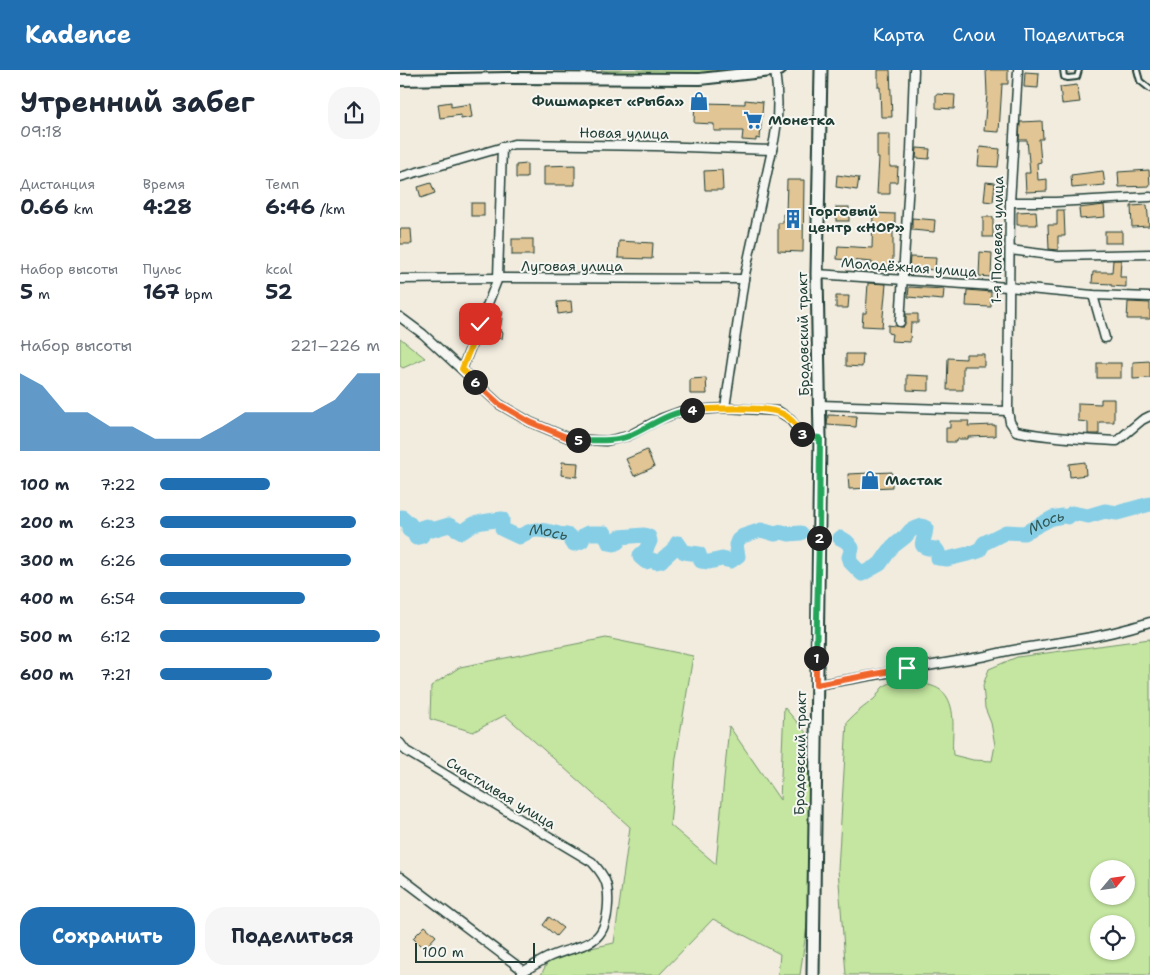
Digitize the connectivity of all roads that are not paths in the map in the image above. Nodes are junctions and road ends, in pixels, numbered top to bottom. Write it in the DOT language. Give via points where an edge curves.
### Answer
graph roads {
  1 [pos="777,70"];
  2 [pos="821,70"];
  3 [pos="914,70"];
  4 [pos="1018,70"];
  5 [pos="1063,70"];
  6 [pos="1079,70"];
  7 [pos="1137,70"];
  8 [pos="400,80"];
  9 [pos="1150,89"];
  10 [pos="502,147"];
  11 [pos="772,150"];
  12 [pos="400,177"];
  13 [pos="1150,197"];
  14 [pos="1010,202"];
  15 [pos="1010,250"];
  16 [pos="1150,254"];
  17 [pos="816,274"];
  18 [pos="498,278"];
  19 [pos="744,279"];
  20 [pos="903,279"];
  21 [pos="400,280"];
  22 [pos="1008,286"];
  23 [pos="1093,295"];
  24 [pos="1150,296"];
  25 [pos="400,317"];
  26 [pos="900,322"];
  27 [pos="1106,338"];
  28 [pos="462,369"];
  29 [pos="820,405"];
  30 [pos="725,408"];
  31 [pos="1008,411"];
  32 [pos="1150,416"];
  33 [pos="820,438"];
  34 [pos="1150,622"];
  35 [pos="816,685"];
  36 [pos="400,743"];
  37 [pos="400,877"];
  38 [pos="522,973"];
  39 [pos="813,975"];
  1 -- 8 [label="street" via="700,79"];
  1 -- 11 [label="street" via="779,110"];
  2 -- 17 [label="main road, Бродовский тракт"];
  3 -- 20 [label="street"];
  4 -- 14 [label="street, 1-я Полевая улица"];
  5 -- 6 [label="lane" via="1064,77 1068,78 1077,77"];
  7 -- 9 [label="lane" via="1140,81"];
  10 -- 11 [label="street, Новая улица" via="514,144 647,145"];
  10 -- 12 [label="street, Новая улица"];
  10 -- 18 [label="street"];
  11 -- 19 [label="street"];
  13 -- 14 [label="street"];
  14 -- 15 [label="street, 1-я Полевая улица"];
  15 -- 16 [label="street" via="1058,256"];
  15 -- 22 [label="street, 1-я Полевая улица"];
  17 -- 20 [label="street, Молодёжная улица"];
  17 -- 29 [label="main road, Бродовский тракт"];
  18 -- 19 [label="street, Луговая улица"];
  18 -- 21 [label="street, Луговая улица"];
  18 -- 28 [label="street"];
  19 -- 30 [label="street"];
  20 -- 22 [label="street, Молодёжная улица"];
  20 -- 26 [label="street"];
  22 -- 23 [label="street, Молодёжная улица"];
  22 -- 31 [label="street, 1-я Полевая улица"];
  23 -- 24 [label="street, Молодёжная улица"];
  23 -- 27 [label="street"];
  25 -- 28 [label="street"];
  28 -- 30 [label="street" via="499,404 530,422 571,439 606,441 628,436 682,411"];
  29 -- 31 [label="street"];
  29 -- 33 [label="main road, Бродовский тракт"];
  30 -- 33 [label="street" via="778,411 789,418 803,436"];
  31 -- 32 [label="street" via="1016,431 1059,438 1117,441"];
  33 -- 35 [label="main road, Бродовский тракт"];
  34 -- 35 [label="street" via="1074,640"];
  35 -- 39 [label="main road, Бродовский тракт"];
  36 -- 38 [label="street, Счастливая улица" via="406,751 592,862 604,876 609,896 608,917 599,936 588,944 551,956"];
  37 -- 38 [label="street"];
}
